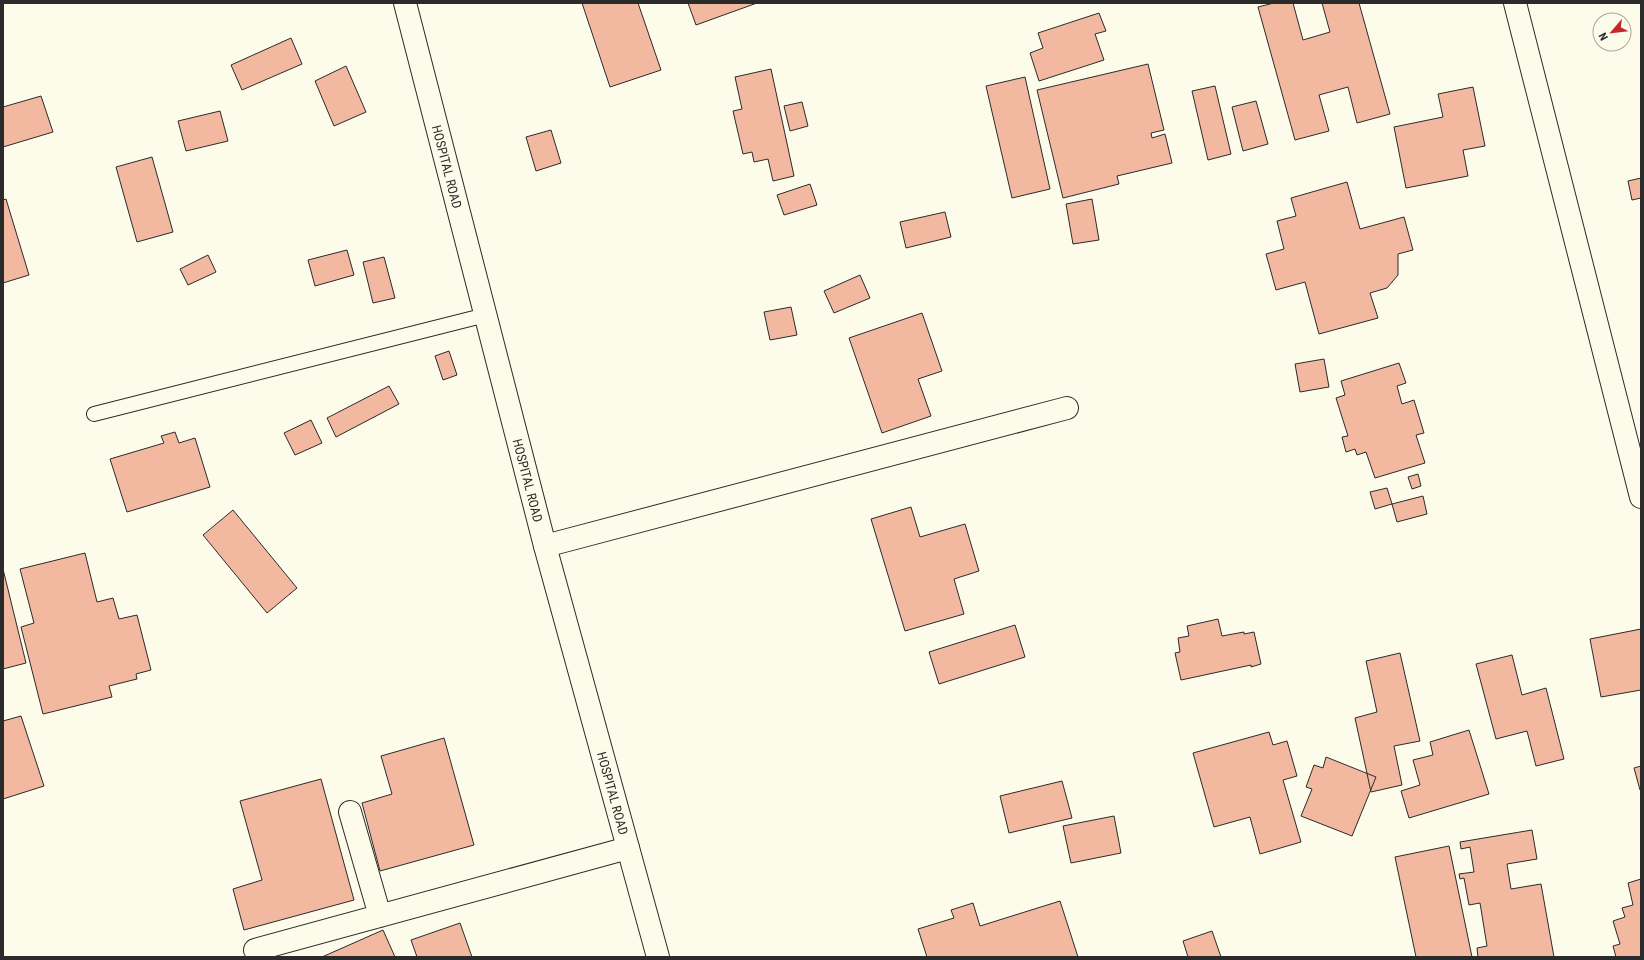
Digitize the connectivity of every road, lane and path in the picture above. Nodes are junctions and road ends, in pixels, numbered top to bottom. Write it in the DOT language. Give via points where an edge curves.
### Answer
graph roads {
  1 [pos="405,3"];
  2 [pos="1515,3"];
  3 [pos="486,315"];
  4 [pos="1067,408"];
  5 [pos="94,414"];
  6 [pos="1641,497"];
  7 [pos="545,546"];
  8 [pos="350,812"];
  9 [pos="628,848"];
  10 [pos="380,916"];
  11 [pos="255,950"];
  12 [pos="658,957"];
  1 -- 3 [label="street, HOSPITAL ROAD"];
  2 -- 6 [label="street"];
  3 -- 5 [label="lane"];
  3 -- 7 [label="street, HOSPITAL ROAD"];
  4 -- 7 [label="street"];
  7 -- 9 [label="street, HOSPITAL ROAD"];
  8 -- 10 [label="street"];
  9 -- 10 [label="street"];
  9 -- 12 [label="street, HOSPITAL ROAD"];
  10 -- 11 [label="street"];
}
